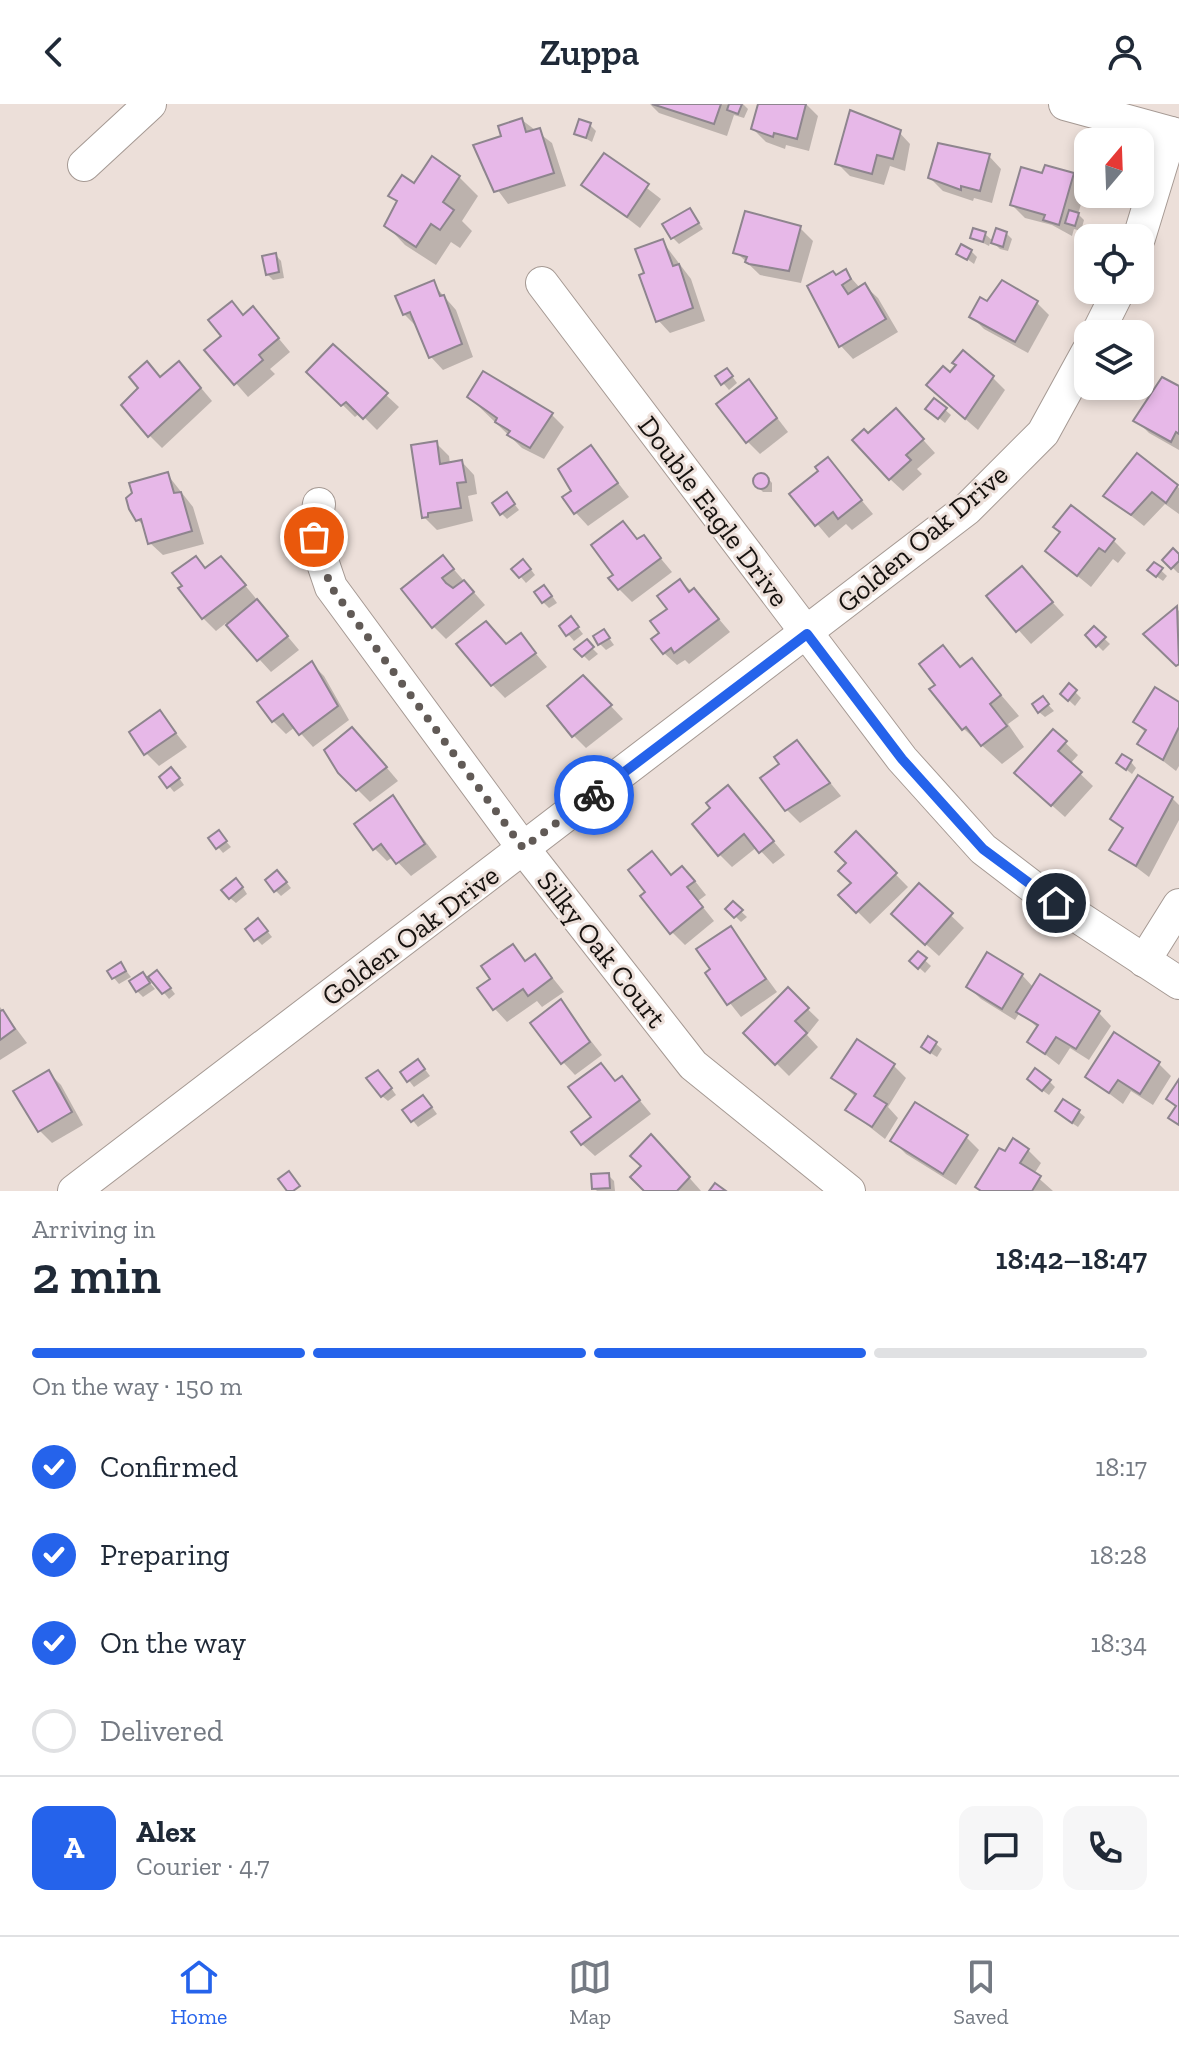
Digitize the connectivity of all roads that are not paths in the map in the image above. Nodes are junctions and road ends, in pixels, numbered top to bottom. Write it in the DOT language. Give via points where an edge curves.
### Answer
graph roads {
  1 [pos="150,104"];
  2 [pos="1065,104"];
  3 [pos="1175,134"];
  4 [pos="84,165"];
  5 [pos="1144,224"];
  6 [pos="542,283"];
  7 [pos="1074,377"];
  8 [pos="319,504"];
  9 [pos="807,634"];
  10 [pos="523,848"];
  11 [pos="1179,905"];
  12 [pos="1144,961"];
  13 [pos="1179,983"];
  14 [pos="74,1191"];
  15 [pos="849,1191"];
  1 -- 4 [label="street"];
  2 -- 3 [label="street"];
  3 -- 5 [label="street"];
  6 -- 9 [label="street, Double Eagle Drive"];
  7 -- 9 [label="street, Golden Oak Drive" via="1043,433 967,509"];
  8 -- 10 [label="street, Silky Oak Court" via="314,537 331,587"];
  9 -- 10 [label="street, Golden Oak Drive"];
  9 -- 12 [label="street, Double Eagle Drive" via="902,759 983,849"];
  10 -- 14 [label="street, Golden Oak Drive"];
  10 -- 15 [label="street, Silky Oak Court" via="693,1065"];
  11 -- 12 [label="street"];
  12 -- 13 [label="street, Double Eagle Drive"];
}
